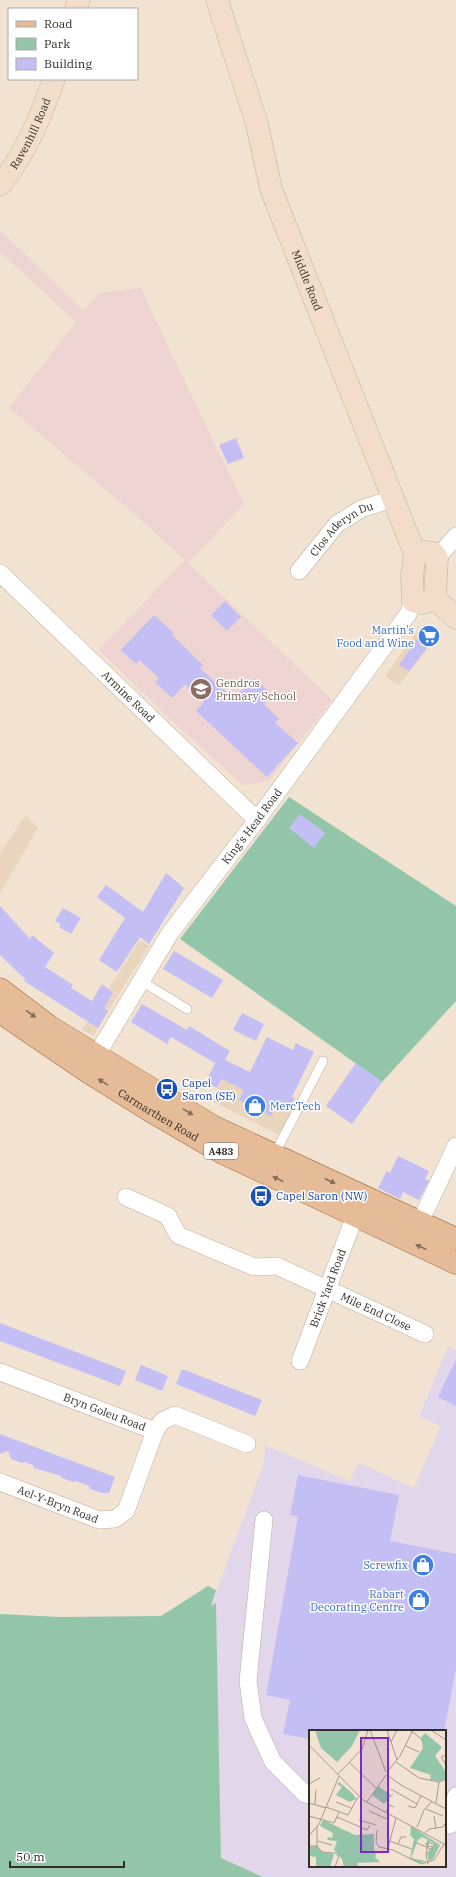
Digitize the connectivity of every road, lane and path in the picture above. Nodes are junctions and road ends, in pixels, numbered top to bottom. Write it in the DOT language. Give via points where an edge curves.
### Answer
graph roads {
  1 [pos="217,0"];
  2 [pos="54,80"];
  3 [pos="0,185"];
  4 [pos="392,499"];
  5 [pos="456,536"];
  6 [pos="415,554"];
  7 [pos="437,558"];
  8 [pos="299,571"];
  9 [pos="0,573"];
  10 [pos="424,600"];
  11 [pos="456,618"];
  12 [pos="257,820"];
  13 [pos="141,981"];
  14 [pos="0,989"];
  15 [pos="187,1009"];
  16 [pos="0,1012"];
  17 [pos="96,1056"];
  18 [pos="323,1060"];
  19 [pos="456,1146"];
  20 [pos="274,1155"];
  21 [pos="126,1197"];
  22 [pos="355,1216"];
  23 [pos="420,1222"];
  24 [pos="456,1239"];
  25 [pos="456,1263"];
  26 [pos="327,1289"];
  27 [pos="425,1334"];
  28 [pos="300,1361"];
  29 [pos="0,1372"];
  30 [pos="155,1431"];
  31 [pos="247,1444"];
  32 [pos="0,1482"];
  33 [pos="264,1520"];
  34 [pos="309,1795"];
  35 [pos="456,1796"];
  36 [pos="450,1825"];
  1 -- 4 [label="street, Middle Road" via="257,124 272,189"];
  2 -- 3 [label="street, Ravenhill Road" via="46,104 13,169"];
  4 -- 6 [label="street, Middle Road"];
  4 -- 8 [label="street, Clos Aderyn Du" via="361,509 337,524"];
  5 -- 7 [label="street"];
  6 -- 7 [label="street" via="433,553"];
  6 -- 10 [label="street" via="412,576"];
  7 -- 10 [label="street"];
  9 -- 12 [label="street, Armine Road"];
  10 -- 11 [label="street"];
  10 -- 12 [label="street, King's Head Road" via="408,614"];
  12 -- 13 [label="street, King's Head Road" via="170,933"];
  13 -- 15 [label="lane"];
  13 -- 17 [label="street, King's Head Road"];
  14 -- 17 [label="main road, Carmarthen Road / A483, one-way" via="31,1014"];
  22 -- 16 [label="main road, Carmarthen Road / A483, one-way" via="221,1152 88,1072"];
  17 -- 20 [label="main road, Carmarthen Road / A483, one-way" via="214,1127"];
  18 -- 20 [label="lane"];
  19 -- 23 [label="street"];
  20 -- 23 [label="main road, Carmarthen Road / A483, one-way"];
  21 -- 26 [label="street, Mile End Close" via="168,1216 178,1235 254,1267 277,1266"];
  25 -- 22 [label="main road, Carmarthen Road / A483, one-way"];
  22 -- 26 [label="street, Brick Yard Road"];
  23 -- 24 [label="main road, Carmarthen Road / A483"];
  26 -- 27 [label="street, Mile End Close"];
  26 -- 28 [label="street, Brick Yard Road"];
  29 -- 30 [label="street, Bryn Goleu Road"];
  30 -- 31 [label="street, Bryn Goleu Road" via="162,1420 175,1415"];
  30 -- 32 [label="street, Ael-Y-Bryn Road" via="126,1511 115,1519 99,1520"];
  33 -- 34 [label="street" via="248,1681 253,1718 273,1762 305,1794"];
  35 -- 36 [label="street"];
}
